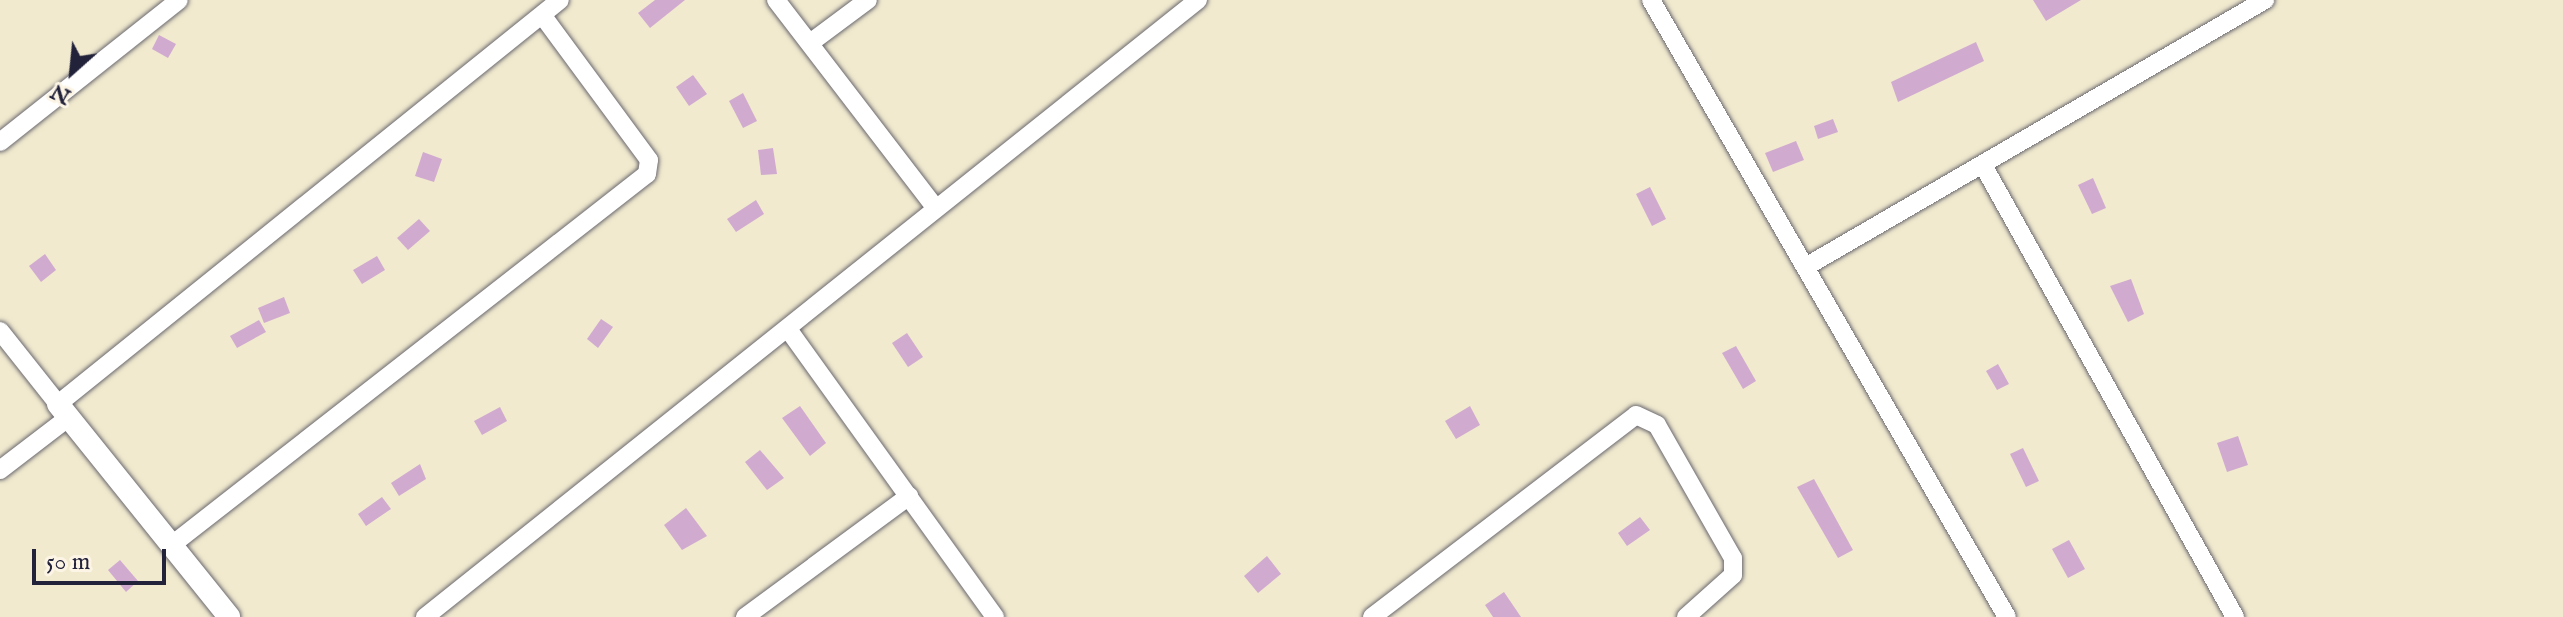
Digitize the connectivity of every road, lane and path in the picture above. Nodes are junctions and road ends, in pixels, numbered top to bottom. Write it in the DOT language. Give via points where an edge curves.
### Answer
graph roads {
  1 [pos="179,0"];
  2 [pos="560,0"];
  3 [pos="776,0"];
  4 [pos="868,0"];
  5 [pos="1198,0"];
  6 [pos="1651,0"];
  7 [pos="2265,0"];
  8 [pos="542,15"];
  9 [pos="810,43"];
  10 [pos="0,142"];
  11 [pos="1983,165"];
  12 [pos="934,206"];
  13 [pos="1807,266"];
  14 [pos="788,329"];
  15 [pos="0,331"];
  16 [pos="64,410"];
  17 [pos="0,470"];
  18 [pos="909,496"];
  19 [pos="173,544"];
  20 [pos="223,615"];
  21 [pos="750,615"];
  22 [pos="425,617"];
  23 [pos="995,617"];
  24 [pos="1372,617"];
  25 [pos="1686,617"];
  26 [pos="2007,617"];
  27 [pos="2235,617"];
  1 -- 10 [label="street"];
  2 -- 8 [label="street"];
  3 -- 9 [label="street"];
  4 -- 9 [label="street"];
  5 -- 12 [label="street"];
  6 -- 13 [label="street"];
  7 -- 11 [label="street"];
  8 -- 16 [label="street"];
  8 -- 19 [label="street" via="649,160 647,174"];
  9 -- 12 [label="street"];
  11 -- 13 [label="street"];
  11 -- 27 [label="street"];
  12 -- 14 [label="street"];
  13 -- 26 [label="street"];
  14 -- 18 [label="street"];
  14 -- 22 [label="street"];
  15 -- 16 [label="street"];
  16 -- 17 [label="street"];
  16 -- 19 [label="street"];
  18 -- 21 [label="street"];
  18 -- 23 [label="street"];
  19 -- 20 [label="street"];
  24 -- 25 [label="street" via="1636,415 1657,425 1733,558 1733,575"];
}
